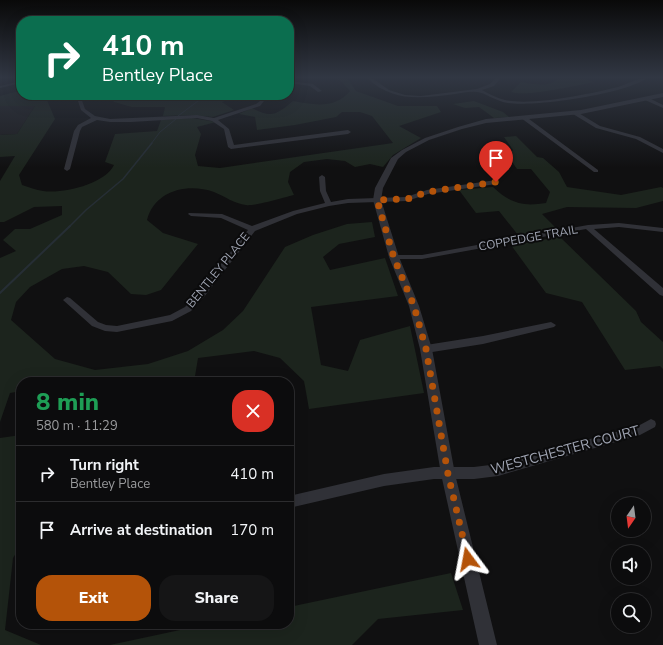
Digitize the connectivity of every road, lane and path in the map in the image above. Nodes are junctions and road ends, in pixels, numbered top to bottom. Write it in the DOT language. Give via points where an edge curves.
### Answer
graph roads {
  1 [pos="82,108"];
  2 [pos="247,108"];
  3 [pos="600,108"];
  4 [pos="574,113"];
  5 [pos="523,117"];
  6 [pos="96,118"];
  7 [pos="216,120"];
  8 [pos="348,132"];
  9 [pos="663,151"];
  10 [pos="67,169"];
  11 [pos="596,171"];
  12 [pos="322,177"];
  13 [pos="496,182"];
  14 [pos="377,200"];
  15 [pos="329,204"];
  16 [pos="191,214"];
  17 [pos="588,227"];
  18 [pos="252,229"];
  19 [pos="663,230"];
  20 [pos="394,258"];
  21 [pos="663,293"];
  22 [pos="67,300"];
  23 [pos="551,325"];
  24 [pos="426,349"];
  25 [pos="651,424"];
  26 [pos="448,474"];
  27 [pos="294,501"];
  28 [pos="488,645"];
  1 -- 6 [label="street" via="88,115"];
  2 -- 7 [label="street"];
  3 -- 4 [label="street"];
  4 -- 5 [label="street"];
  4 -- 9 [label="street" via="598,127 638,138"];
  5 -- 11 [label="street"];
  5 -- 14 [label="street" via="472,124 411,146 395,158 379,188"];
  6 -- 7 [label="street" via="121,120 196,116"];
  6 -- 10 [label="street" via="80,126 77,131"];
  7 -- 8 [label="street" via="226,127 231,147"];
  12 -- 15 [label="street" via="323,191"];
  13 -- 14 [label="street, BENTLEY PLACE" via="427,192 407,199"];
  14 -- 15 [label="street, BENTLEY PLACE"];
  14 -- 20 [label="street"];
  15 -- 18 [label="street, BENTLEY PLACE" via="295,212"];
  16 -- 18 [label="street" via="222,216"];
  17 -- 19 [label="street, COPPEDGE TRAIL" via="619,226"];
  17 -- 20 [label="street, COPPEDGE TRAIL" via="422,257"];
  17 -- 21 [label="street"];
  18 -- 22 [label="street, BENTLEY PLACE" via="188,309 172,318 117,329 105,328 95,324"];
  20 -- 24 [label="street" via="414,306"];
  23 -- 24 [label="street"];
  24 -- 26 [label="street"];
  25 -- 26 [label="street, WESTCHESTER COURT" via="640,430 498,470"];
  26 -- 27 [label="street, WESTCHESTER COURT" via="434,473 384,480"];
  26 -- 28 [label="street"];
}
